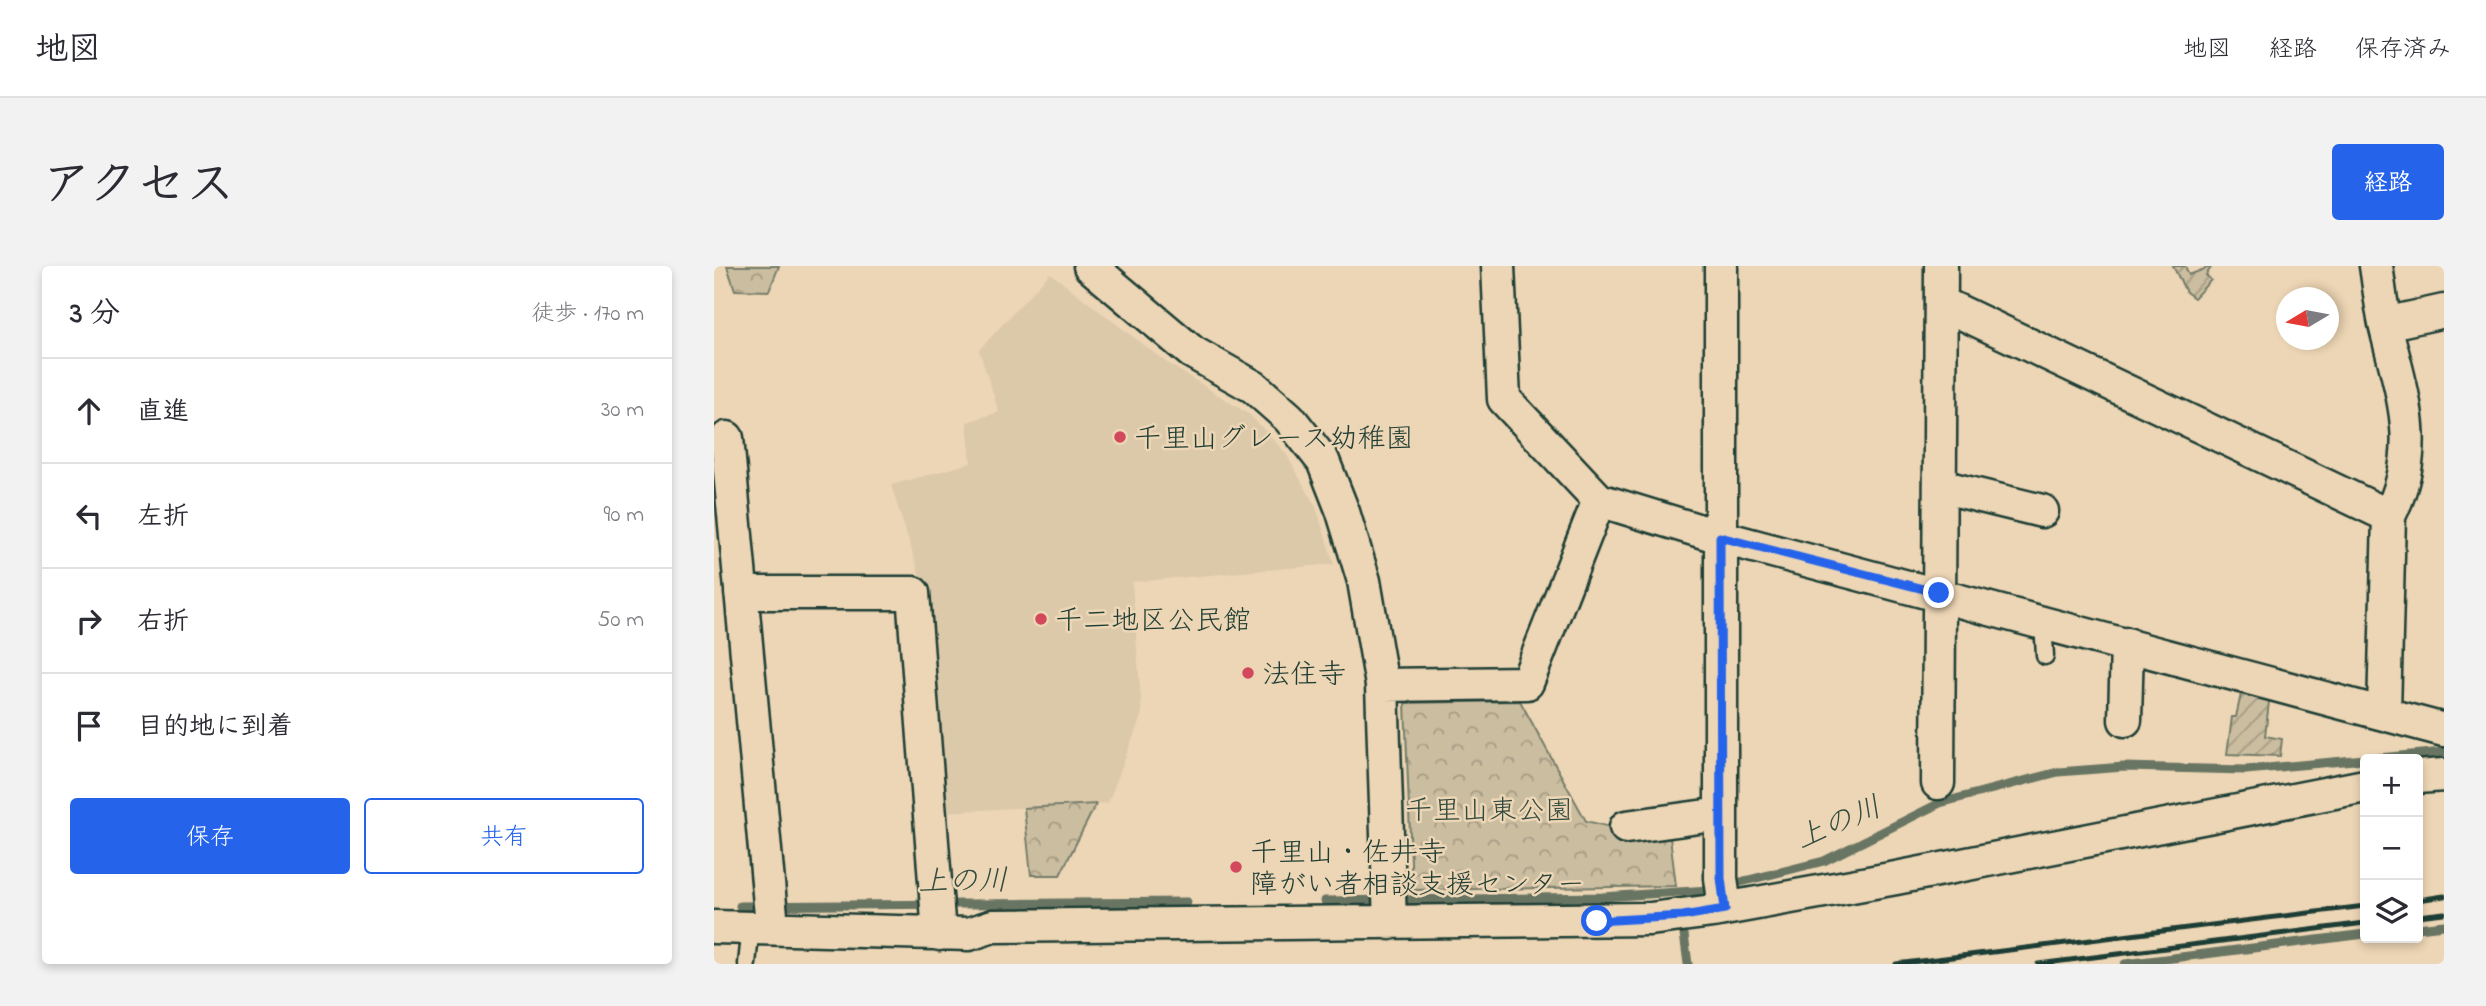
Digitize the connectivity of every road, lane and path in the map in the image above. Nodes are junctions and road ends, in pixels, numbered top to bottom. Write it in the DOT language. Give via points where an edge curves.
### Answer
graph roads {
  1 [pos="1090,266"];
  2 [pos="1498,266"];
  3 [pos="1721,266"];
  4 [pos="1941,266"];
  5 [pos="2376,266"];
  6 [pos="1941,303"];
  7 [pos="2444,311"];
  8 [pos="2385,324"];
  9 [pos="727,438"];
  10 [pos="1940,486"];
  11 [pos="1599,499"];
  12 [pos="2042,511"];
  13 [pos="2389,516"];
  14 [pos="1720,537"];
  15 [pos="741,593"];
  16 [pos="1939,593"];
  17 [pos="2043,621"];
  18 [pos="2127,644"];
  19 [pos="2045,656"];
  20 [pos="1382,685"];
  21 [pos="2384,712"];
  22 [pos="2124,720"];
  23 [pos="2444,730"];
  24 [pos="2444,775"];
  25 [pos="2423,777"];
  26 [pos="1938,783"];
  27 [pos="2360,787"];
  28 [pos="1721,814"];
  29 [pos="1626,827"];
  30 [pos="1723,895"];
  31 [pos="1389,906"];
  32 [pos="766,916"];
  33 [pos="937,916"];
  34 [pos="714,927"];
  35 [pos="747,964"];
  1 -- 20 [label="street" via="1192,352 1254,387 1289,418 1323,461 1364,581"];
  2 -- 11 [label="street" via="1504,399"];
  3 -- 14 [label="street"];
  4 -- 6 [label="street"];
  5 -- 8 [label="street"];
  6 -- 10 [label="street"];
  6 -- 13 [label="street"];
  7 -- 8 [label="street"];
  8 -- 13 [label="street" via="2409,429 2404,483"];
  9 -- 15 [label="street"];
  10 -- 12 [label="street"];
  10 -- 16 [label="street"];
  11 -- 14 [label="street"];
  11 -- 20 [label="street" via="1527,683"];
  13 -- 21 [label="street"];
  14 -- 16 [label="street"];
  14 -- 28 [label="street"];
  15 -- 32 [label="street"];
  15 -- 33 [label="street" via="913,593"];
  16 -- 17 [label="street"];
  16 -- 26 [label="street"];
  17 -- 18 [label="street"];
  17 -- 19 [label="lane"];
  18 -- 21 [label="street"];
  18 -- 22 [label="street"];
  20 -- 31 [label="street"];
  21 -- 23 [label="street"];
  24 -- 25 [label="street"];
  27 -- 30 [label="street"];
  28 -- 29 [label="street"];
  28 -- 30 [label="street"];
  30 -- 31 [label="street" via="1639,920"];
  31 -- 33 [label="street" via="993,926 969,934"];
  32 -- 33 [label="street"];
  32 -- 34 [label="street"];
  32 -- 35 [label="lane"];
}
